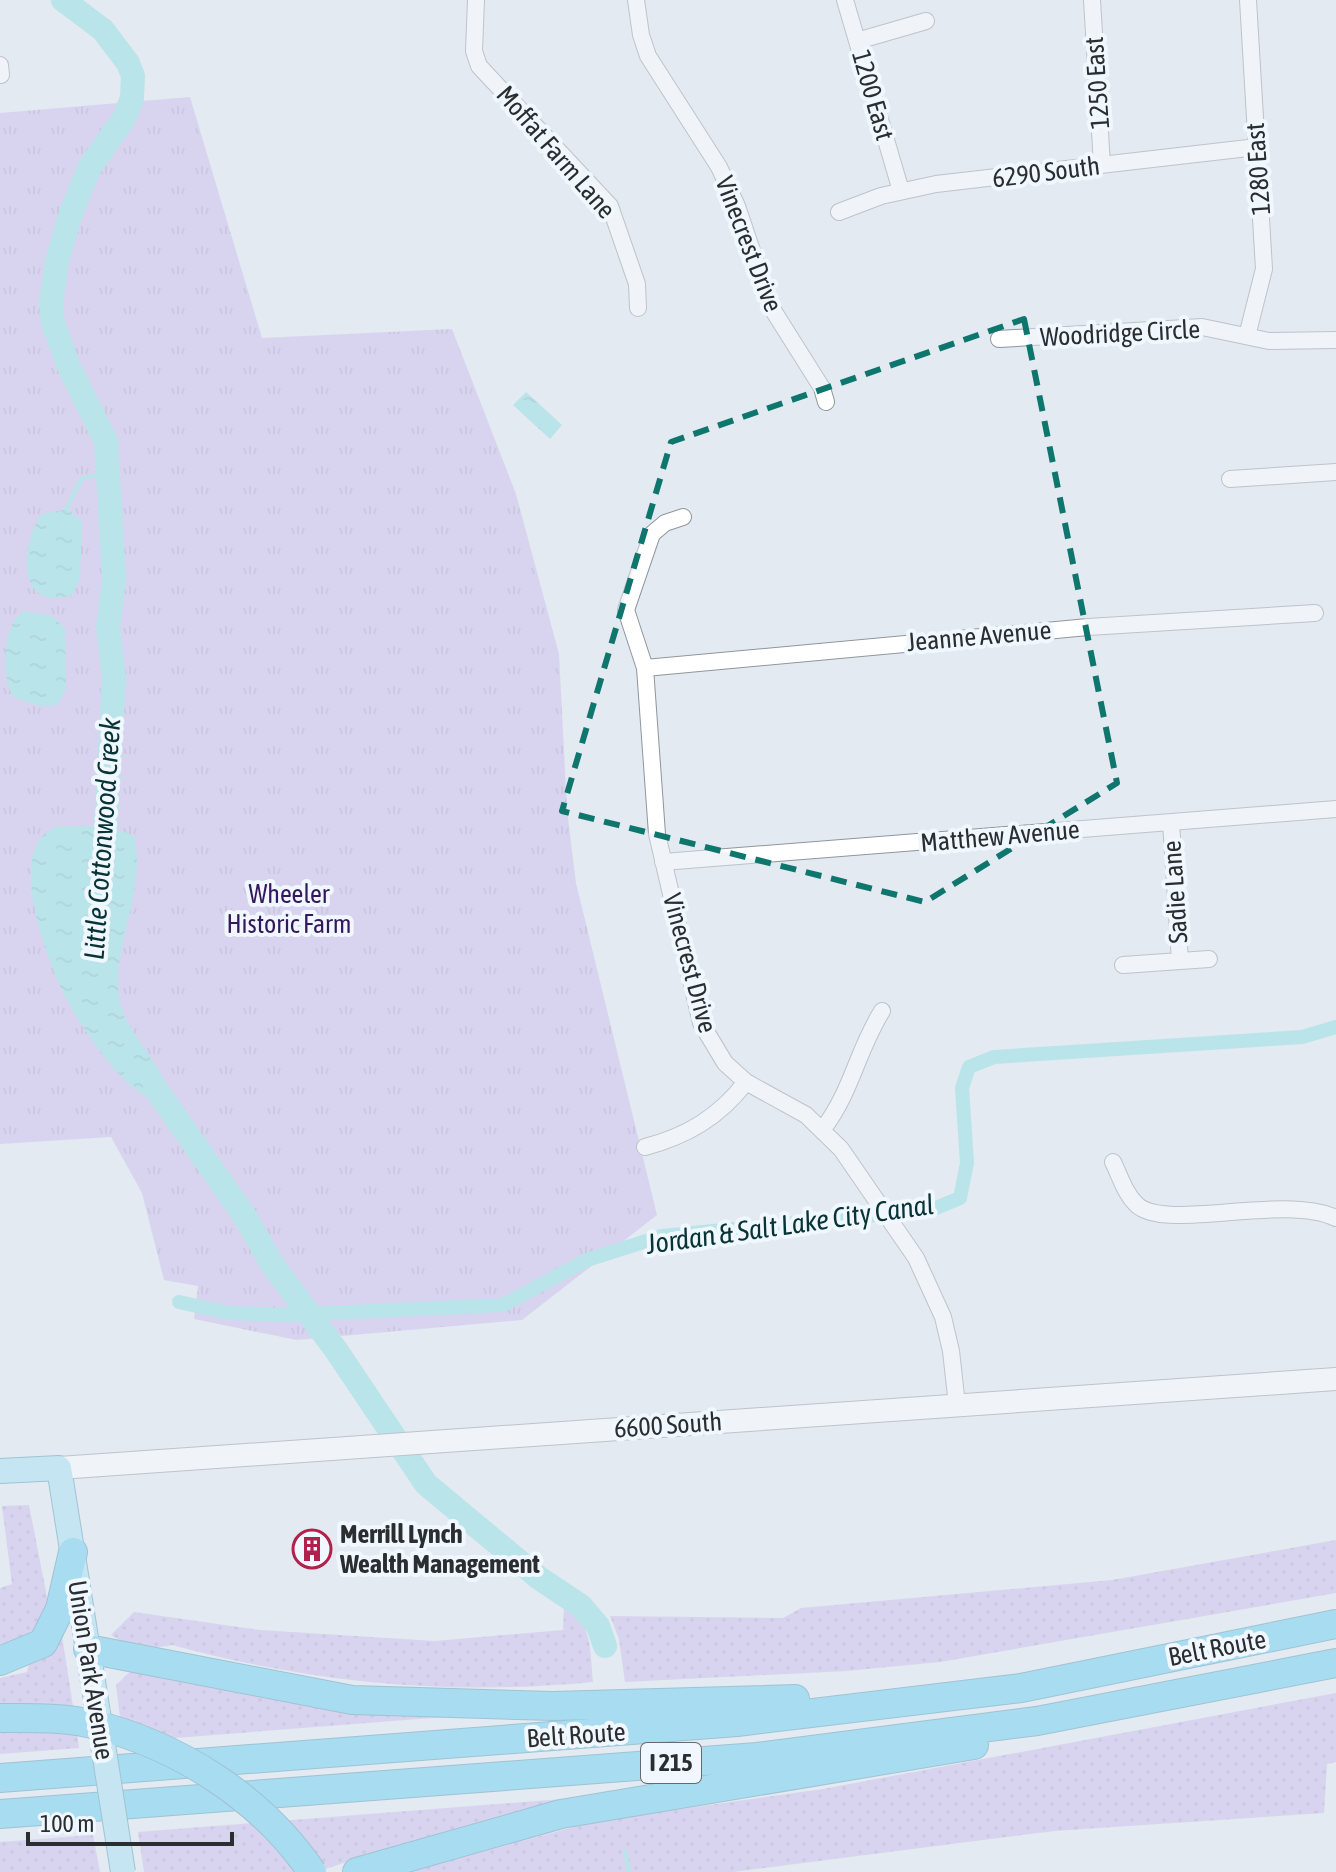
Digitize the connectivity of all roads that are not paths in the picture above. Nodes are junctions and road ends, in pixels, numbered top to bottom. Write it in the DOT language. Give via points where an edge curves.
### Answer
graph roads {
  1 [pos="476,0"];
  2 [pos="636,0"];
  3 [pos="845,0"];
  4 [pos="1092,0"];
  5 [pos="1248,0"];
  6 [pos="926,21"];
  7 [pos="857,41"];
  8 [pos="1257,147"];
  9 [pos="1102,165"];
  10 [pos="901,191"];
  11 [pos="839,212"];
  12 [pos="638,308"];
  13 [pos="1247,336"];
  14 [pos="999,339"];
  15 [pos="1336,340"];
  16 [pos="826,402"];
  17 [pos="1336,472"];
  18 [pos="1230,479"];
  19 [pos="683,517"];
  20 [pos="1315,613"];
  21 [pos="645,668"];
  22 [pos="1336,809"];
  23 [pos="1171,822"];
  24 [pos="663,862"];
  25 [pos="1209,959"];
  26 [pos="1180,961"];
  27 [pos="1123,965"];
  28 [pos="882,1011"];
  29 [pos="746,1082"];
  30 [pos="823,1129"];
  31 [pos="645,1147"];
  32 [pos="1113,1162"];
  33 [pos="1336,1218"];
  34 [pos="1336,1379"];
  35 [pos="957,1405"];
  36 [pos="59,1468"];
  37 [pos="0,1471"];
  38 [pos="73,1552"];
  39 [pos="1336,1624"];
  40 [pos="88,1649"];
  41 [pos="0,1661"];
  42 [pos="1336,1664"];
  43 [pos="968,1694"];
  44 [pos="0,1718"];
  45 [pos="0,1778"];
  46 [pos="0,1814"];
  47 [pos="123,1872"];
  48 [pos="312,1872"];
  49 [pos="357,1872"];
  1 -- 12 [label="street, Moffat Farm Lane" via="474,51 479,66 610,206 637,284"];
  2 -- 16 [label="street, Vinecrest Drive" via="648,56 726,180 771,307"];
  3 -- 7 [label="street, 1200 East"];
  4 -- 9 [label="street, 1250 East"];
  5 -- 8 [label="street, 1280 East"];
  6 -- 7 [label="street"];
  7 -- 10 [label="street, 1200 East"];
  8 -- 9 [label="street, 6290 South"];
  8 -- 13 [label="street, 1280 East" via="1264,269"];
  9 -- 10 [label="street, 6290 South"];
  10 -- 11 [label="street, 6290 South"];
  13 -- 14 [label="street, Woodridge Circle" via="1191,327"];
  13 -- 15 [label="street, Woodridge Circle" via="1281,342"];
  17 -- 18 [label="street"];
  19 -- 21 [label="street, Vinecrest Drive" via="652,534 627,602"];
  20 -- 21 [label="street, Jeanne Avenue" via="1042,631"];
  21 -- 24 [label="street, Vinecrest Drive"];
  22 -- 23 [label="street, Matthew Avenue"];
  23 -- 24 [label="street, Matthew Avenue"];
  23 -- 26 [label="street, Sadie Lane"];
  24 -- 29 [label="street, Vinecrest Drive" via="701,1023 725,1063"];
  25 -- 26 [label="street, Sadie Lane"];
  26 -- 27 [label="street, Sadie Lane"];
  28 -- 30 [label="street" via="860,1051 842,1103"];
  29 -- 30 [label="street, Vinecrest Drive"];
  29 -- 31 [label="street" via="713,1118"];
  30 -- 35 [label="street, Vinecrest Drive" via="928,1279 951,1351"];
  32 -- 33 [label="street" via="1131,1198 1151,1213 1288,1207"];
  34 -- 35 [label="main road, 6600 South"];
  35 -- 36 [label="main road, 6600 South"];
  36 -- 37 [label="main road, 6600 South"];
  36 -- 38 [label="main road, Union Park Avenue"];
  38 -- 40 [label="main road, Union Park Avenue"];
  38 -- 41 [label="highway" via="60,1609 43,1643"];
  39 -- 43 [label="highway, Belt Route / I 215" via="1021,1688"];
  40 -- 43 [label="highway" via="352,1700 553,1706"];
  40 -- 47 [label="main road, Union Park Avenue, bridge"];
  42 -- 46 [label="highway, Belt Route / I 215" via="1037,1721 757,1757"];
  42 -- 49 [label="highway" via="922,1757 561,1814"];
  43 -- 45 [label="highway, Belt Route / I 215" via="737,1722"];
  44 -- 48 [label="highway, bridge" via="89,1724 136,1736 170,1752 265,1817"];
}
